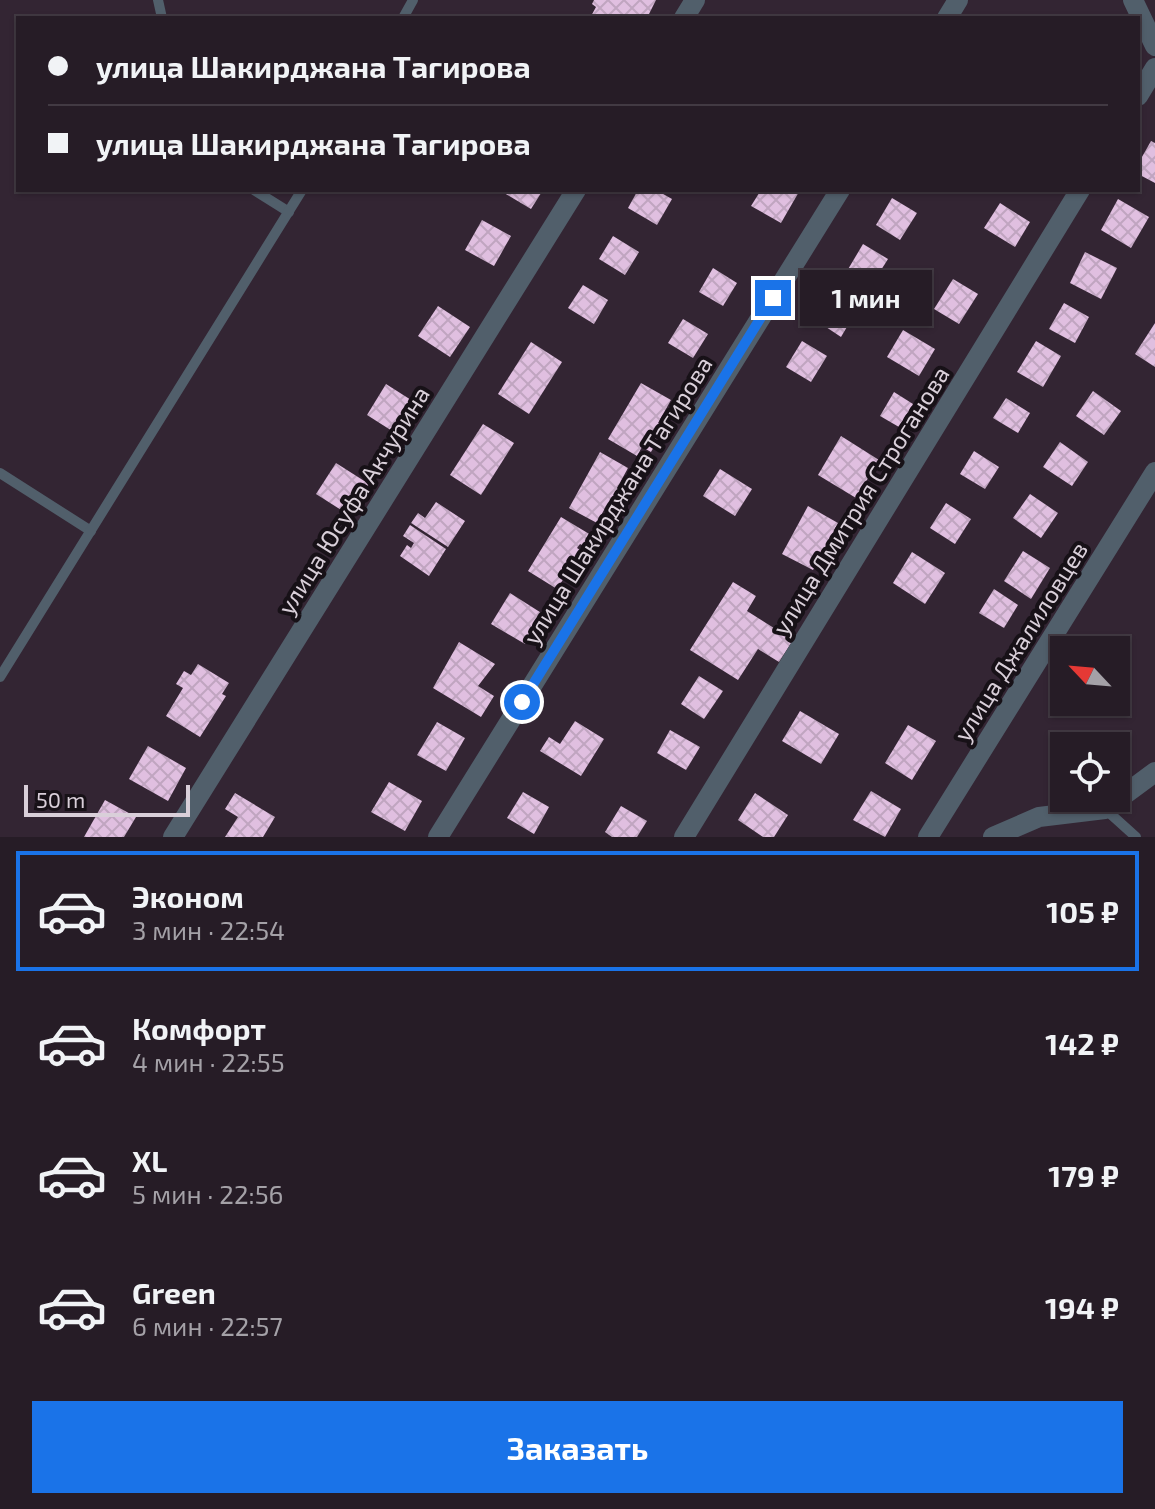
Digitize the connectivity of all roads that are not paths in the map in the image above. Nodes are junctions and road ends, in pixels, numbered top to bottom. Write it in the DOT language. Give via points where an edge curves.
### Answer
graph roads {
  1 [pos="1133,0"];
  2 [pos="1155,46"];
  3 [pos="1155,68"];
  4 [pos="1140,93"];
  5 [pos="257,192"];
  6 [pos="301,192"];
  7 [pos="575,192"];
  8 [pos="839,192"];
  9 [pos="1079,192"];
  10 [pos="289,212"];
  11 [pos="1155,472"];
  12 [pos="0,473"];
  13 [pos="91,531"];
  14 [pos="0,677"];
  15 [pos="1155,772"];
  16 [pos="1130,790"];
  17 [pos="1080,812"];
  18 [pos="1108,812"];
  19 [pos="173,837"];
  20 [pos="438,837"];
  21 [pos="684,837"];
  22 [pos="928,837"];
  23 [pos="993,837"];
  24 [pos="1136,837"];
  1 -- 2 [label="street"];
  3 -- 4 [label="street"];
  5 -- 10 [label="lane"];
  6 -- 10 [label="lane"];
  7 -- 19 [label="street, улица Юсуфа Акчурина"];
  8 -- 20 [label="street, улица Шакирджана Тагирова"];
  9 -- 21 [label="street, улица Дмитрия Строганова"];
  10 -- 13 [label="lane"];
  11 -- 22 [label="street, улица Джалиловцев"];
  12 -- 13 [label="lane"];
  13 -- 14 [label="lane"];
  15 -- 16 [label="street"];
  17 -- 23 [label="street" via="1039,817"];
  18 -- 24 [label="lane"];
}
